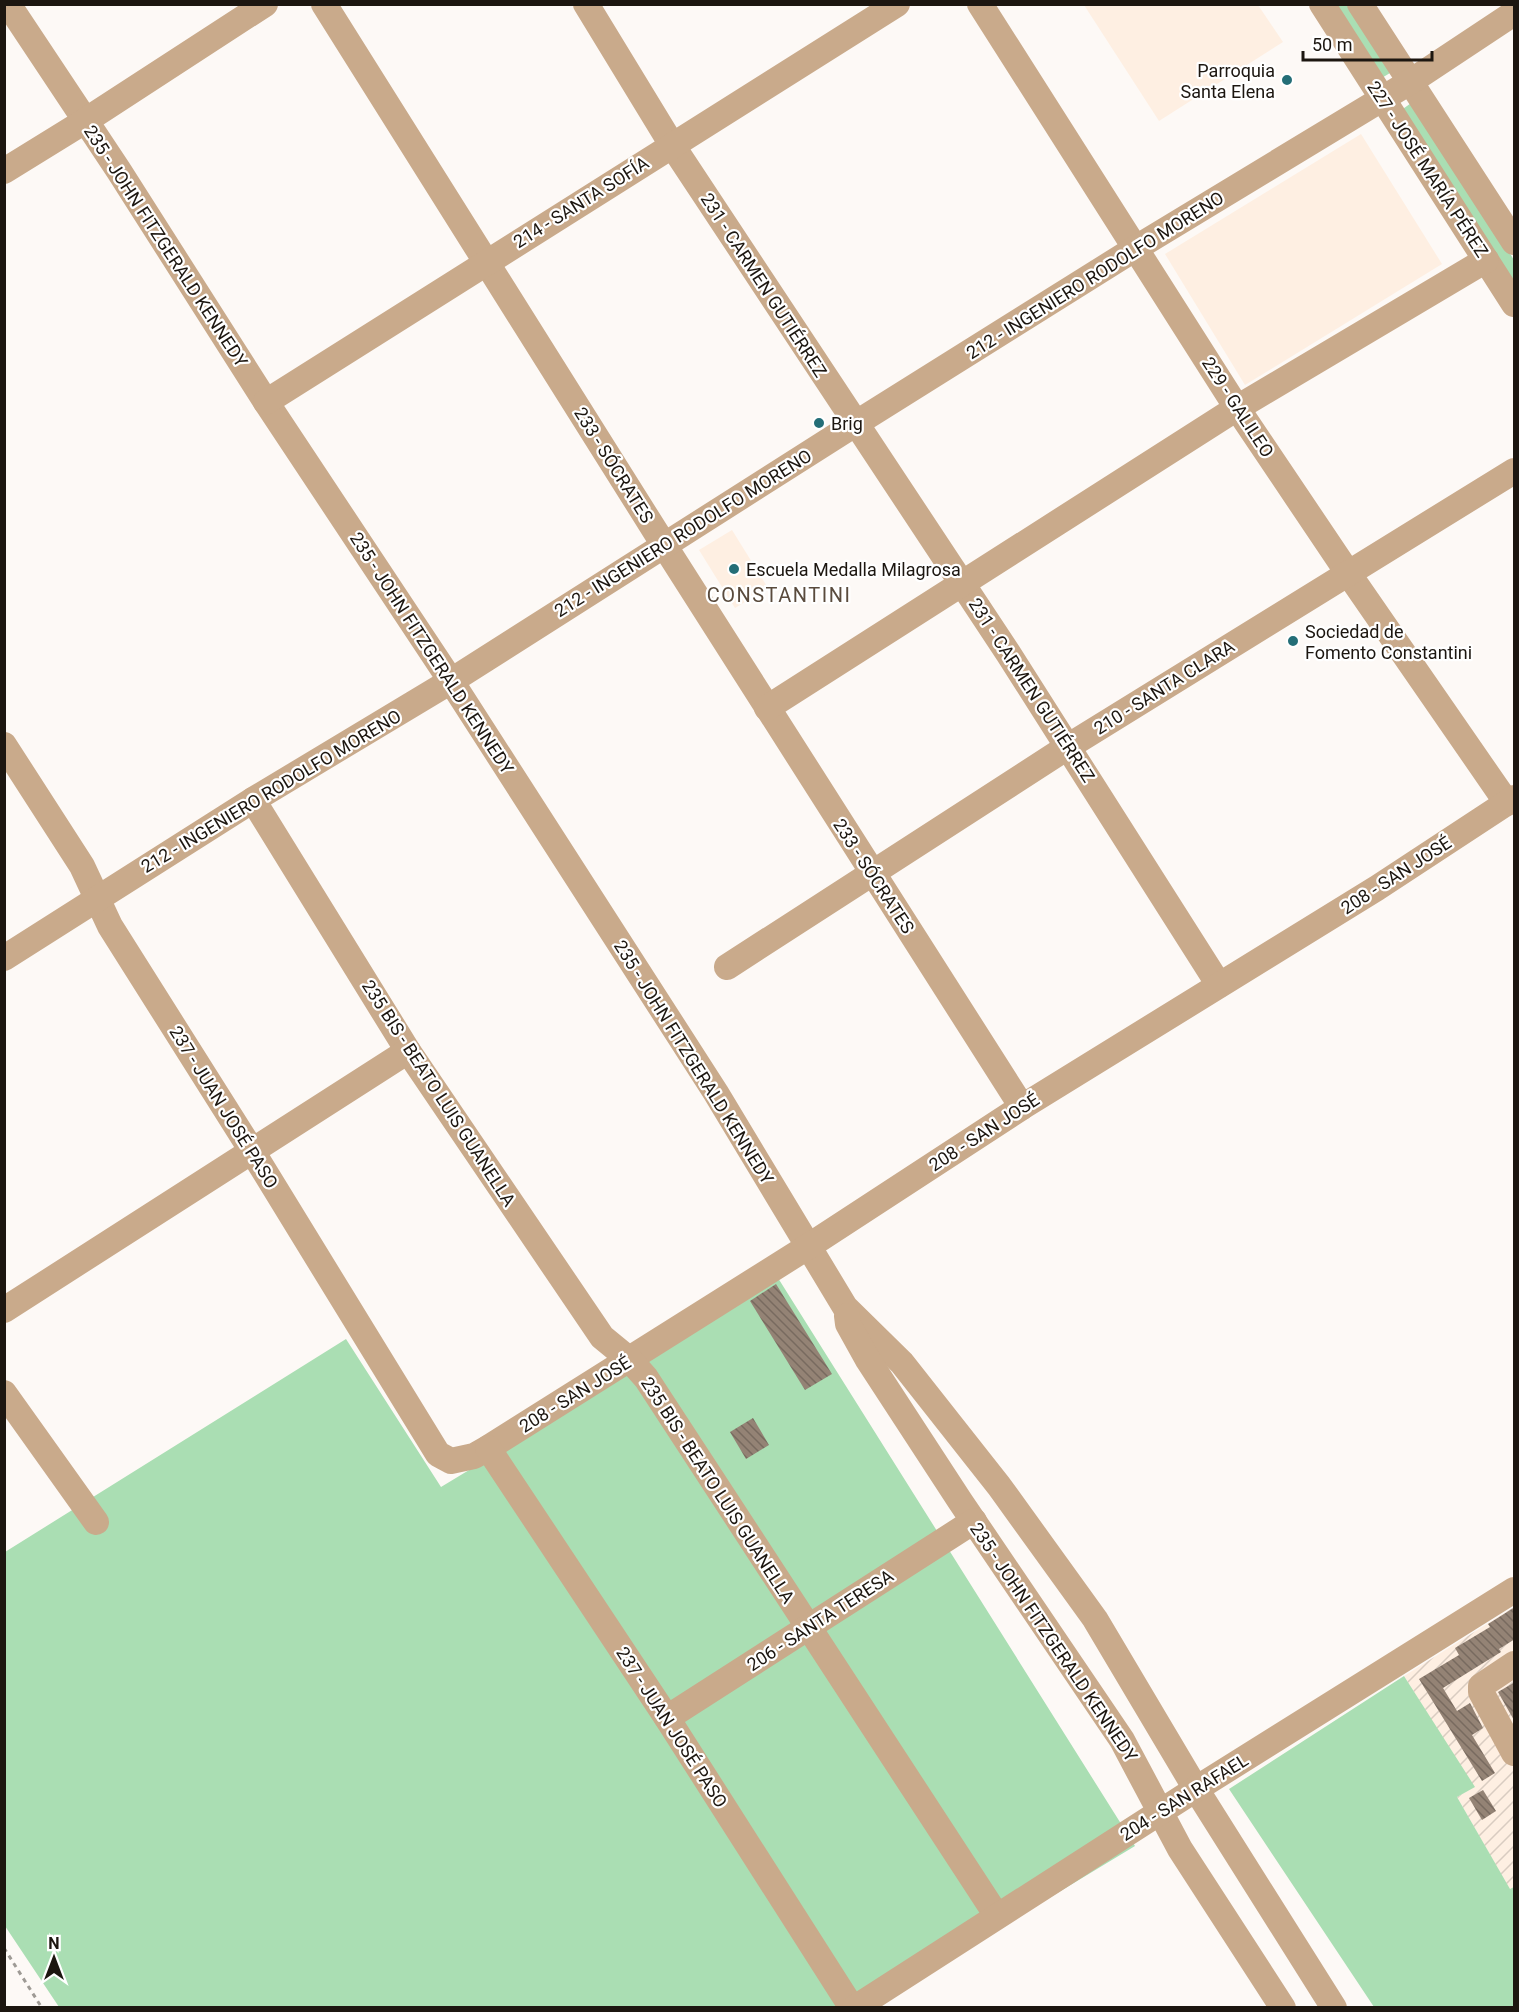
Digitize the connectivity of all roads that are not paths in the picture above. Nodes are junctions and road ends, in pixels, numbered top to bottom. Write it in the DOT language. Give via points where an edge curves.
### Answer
graph roads {
  1 [pos="8,4"];
  2 [pos="265,4"];
  3 [pos="324,4"];
  4 [pos="586,4"];
  5 [pos="897,4"];
  6 [pos="980,4"];
  7 [pos="1322,4"];
  8 [pos="1360,4"];
  9 [pos="1515,14"];
  10 [pos="1410,81"];
  11 [pos="1382,98"];
  12 [pos="85,122"];
  13 [pos="672,145"];
  14 [pos="4,171"];
  15 [pos="1515,242"];
  16 [pos="1136,248"];
  17 [pos="1486,260"];
  18 [pos="486,262"];
  19 [pos="1515,304"];
  20 [pos="266,402"];
  21 [pos="1238,408"];
  22 [pos="855,424"];
  23 [pos="1515,471"];
  24 [pos="664,545"];
  25 [pos="1348,573"];
  26 [pos="962,583"];
  27 [pos="451,681"];
  28 [pos="767,708"];
  29 [pos="1069,746"];
  30 [pos="7,753"];
  31 [pos="253,800"];
  32 [pos="1511,800"];
  33 [pos="872,873"];
  34 [pos="98,897"];
  35 [pos="4,957"];
  36 [pos="727,967"];
  37 [pos="1220,985"];
  38 [pos="408,1051"];
  39 [pos="1022,1107"];
  40 [pos="252,1151"];
  41 [pos="809,1246"];
  42 [pos="845,1307"];
  43 [pos="4,1310"];
  44 [pos="630,1360"];
  45 [pos="4,1393"];
  46 [pos="488,1448"];
  47 [pos="451,1461"];
  48 [pos="974,1521"];
  49 [pos="96,1522"];
  50 [pos="1515,1590"];
  51 [pos="808,1627"];
  52 [pos="1515,1664"];
  53 [pos="667,1718"];
  54 [pos="1514,1753"];
  55 [pos="1196,1789"];
  56 [pos="1161,1812"];
  57 [pos="997,1916"];
  58 [pos="854,2007"];
  59 [pos="1283,2007"];
  60 [pos="1334,2007"];
  1 -- 12 [label="street, 235 - JOHN FITZGERALD KENNEDY"];
  2 -- 12 [label="street"];
  3 -- 18 [label="street, 233 - SÓCRATES"];
  4 -- 13 [label="street, 231 - CARMEN GUTIÉRREZ"];
  5 -- 13 [label="street, 214 - SANTA SOFÍA"];
  6 -- 16 [label="street, 229 - GALILEO"];
  7 -- 11 [label="street, 227 - JOSÉ MARÍA PÉREZ"];
  8 -- 10 [label="street, 227 - JOSÉ MARÍA PÉREZ"];
  9 -- 10 [label="street, 212 - INGENIERO RODOLFO MORENO"];
  10 -- 11 [label="street, 212 - INGENIERO RODOLFO MORENO"];
  10 -- 15 [label="street, 227 - JOSÉ MARÍA PÉREZ"];
  11 -- 16 [label="street, 212 - INGENIERO RODOLFO MORENO"];
  11 -- 17 [label="street, 227 - JOSÉ MARÍA PÉREZ"];
  12 -- 14 [label="street"];
  12 -- 20 [label="street, 235 - JOHN FITZGERALD KENNEDY"];
  13 -- 18 [label="street, 214 - SANTA SOFÍA"];
  13 -- 22 [label="street, 231 - CARMEN GUTIÉRREZ"];
  16 -- 21 [label="street, 229 - GALILEO"];
  16 -- 22 [label="street, 212 - INGENIERO RODOLFO MORENO"];
  17 -- 19 [label="street, 227 - JOSÉ MARÍA PÉREZ"];
  17 -- 21 [label="street"];
  18 -- 20 [label="street, 214 - SANTA SOFÍA"];
  18 -- 24 [label="street, 233 - SÓCRATES"];
  20 -- 27 [label="street, 235 - JOHN FITZGERALD KENNEDY"];
  21 -- 25 [label="street, 229 - GALILEO"];
  21 -- 26 [label="street"];
  22 -- 24 [label="street, 212 - INGENIERO RODOLFO MORENO"];
  22 -- 26 [label="street, 231 - CARMEN GUTIÉRREZ"];
  23 -- 25 [label="street, 210 - SANTA CLARA"];
  24 -- 27 [label="street, 212 - INGENIERO RODOLFO MORENO"];
  24 -- 28 [label="street, 233 - SÓCRATES"];
  25 -- 29 [label="street, 210 - SANTA CLARA"];
  25 -- 32 [label="street, 229 - GALILEO"];
  26 -- 28 [label="street"];
  26 -- 29 [label="street, 231 - CARMEN GUTIÉRREZ"];
  27 -- 31 [label="street, 212 - INGENIERO RODOLFO MORENO"];
  27 -- 41 [label="street, 235 - JOHN FITZGERALD KENNEDY" via="716,1093"];
  28 -- 33 [label="street, 233 - SÓCRATES"];
  29 -- 33 [label="street, 210 - SANTA CLARA"];
  29 -- 37 [label="street, 231 - CARMEN GUTIÉRREZ"];
  30 -- 34 [label="street, 237 - JUAN JOSÉ PASO" via="82,866"];
  31 -- 34 [label="street, 212 - INGENIERO RODOLFO MORENO"];
  31 -- 38 [label="street, 235 BIS - BEATO LUIS GUANELLA"];
  32 -- 37 [label="street, 208 - SAN JOSÉ"];
  33 -- 36 [label="street, 210 - SANTA CLARA"];
  33 -- 39 [label="street, 233 - SÓCRATES"];
  34 -- 35 [label="street, 212 - INGENIERO RODOLFO MORENO"];
  34 -- 40 [label="street, 237 - JUAN JOSÉ PASO" via="110,926"];
  37 -- 39 [label="street, 208 - SAN JOSÉ"];
  38 -- 40 [label="street"];
  38 -- 44 [label="street, 235 BIS - BEATO LUIS GUANELLA" via="602,1337"];
  39 -- 41 [label="street, 208 - SAN JOSÉ"];
  40 -- 43 [label="street"];
  40 -- 47 [label="street, 237 - JUAN JOSÉ PASO" via="438,1454"];
  41 -- 42 [label="street, 235 - JOHN FITZGERALD KENNEDY"];
  41 -- 44 [label="street, 208 - SAN JOSÉ"];
  42 -- 48 [label="street, 235 - JOHN FITZGERALD KENNEDY" via="848,1324 868,1360"];
  42 -- 55 [label="street, 235 - JOHN FITZGERALD KENNEDY" via="902,1363 999,1486 1095,1619"];
  44 -- 46 [label="street, 208 - SAN JOSÉ"];
  44 -- 51 [label="street, 235 BIS - BEATO LUIS GUANELLA" via="646,1378"];
  45 -- 49 [label="street"];
  46 -- 47 [label="street, 208 - SAN JOSÉ"];
  46 -- 53 [label="street, 237 - JUAN JOSÉ PASO"];
  48 -- 51 [label="street, 206 - SANTA TERESA"];
  48 -- 56 [label="street, 235 - JOHN FITZGERALD KENNEDY" via="1122,1740"];
  50 -- 55 [label="street, 204 - SAN RAFAEL"];
  51 -- 53 [label="street, 206 - SANTA TERESA"];
  51 -- 57 [label="street, 235 BIS - BEATO LUIS GUANELLA"];
  52 -- 54 [label="street" via="1481,1686"];
  53 -- 58 [label="street, 237 - JUAN JOSÉ PASO"];
  55 -- 56 [label="street, 204 - SAN RAFAEL"];
  55 -- 60 [label="street, 235 - JOHN FITZGERALD KENNEDY"];
  56 -- 57 [label="street, 204 - SAN RAFAEL"];
  56 -- 59 [label="street, 235 - JOHN FITZGERALD KENNEDY" via="1180,1849"];
  57 -- 58 [label="street, 204 - SAN RAFAEL"];
}
